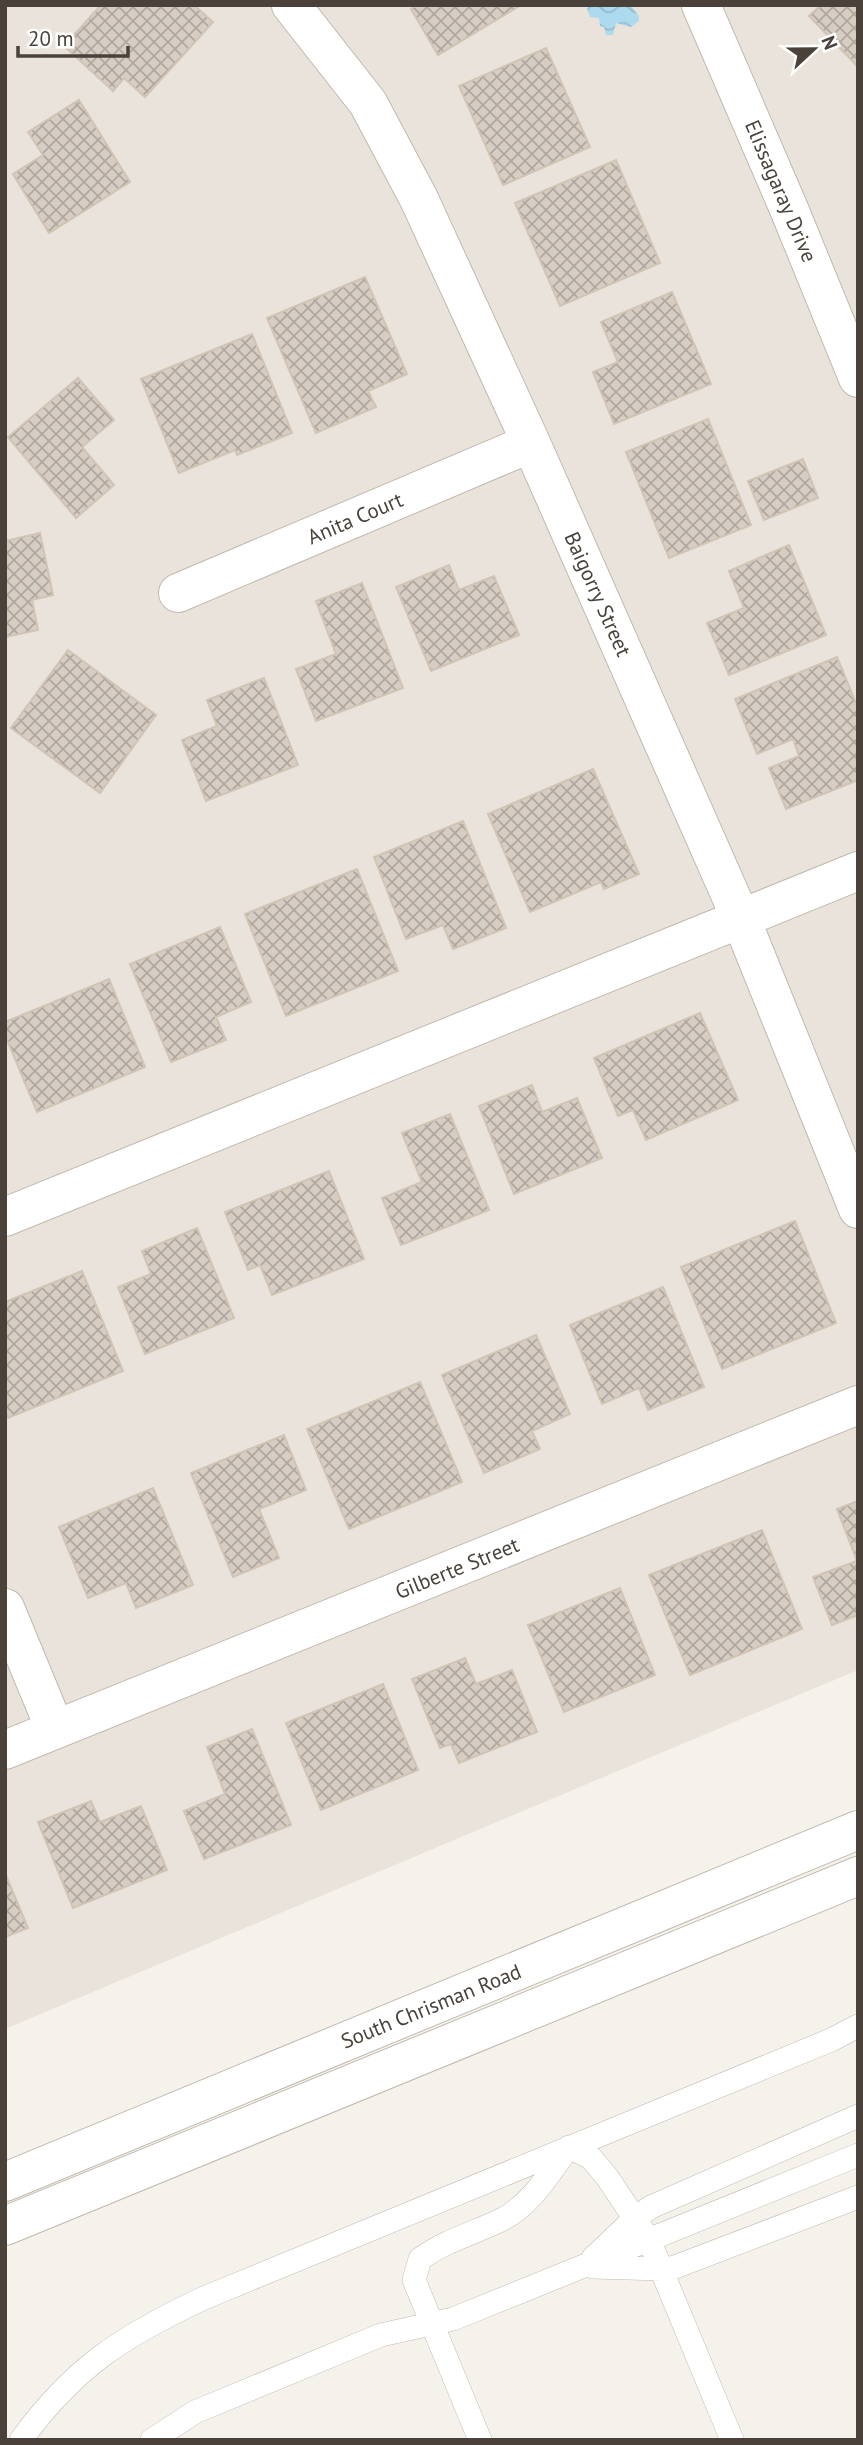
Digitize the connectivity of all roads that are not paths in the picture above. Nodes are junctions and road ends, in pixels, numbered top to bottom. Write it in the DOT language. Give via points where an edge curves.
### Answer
graph roads {
  1 [pos="291,5"];
  2 [pos="701,5"];
  3 [pos="858,378"];
  4 [pos="531,443"];
  5 [pos="178,593"];
  6 [pos="858,871"];
  7 [pos="741,919"];
  8 [pos="858,1209"];
  9 [pos="5,1217"];
  10 [pos="858,1405"];
  11 [pos="5,1608"];
  12 [pos="55,1730"];
  13 [pos="5,1750"];
  14 [pos="858,1809"];
  15 [pos="858,1830"];
  16 [pos="858,1875"];
  17 [pos="602,1935"];
  18 [pos="858,2026"];
  19 [pos="858,2116"];
  20 [pos="569,2147"];
  21 [pos="858,2155"];
  22 [pos="5,2182"];
  23 [pos="858,2197"];
  24 [pos="70,2199"];
  25 [pos="635,2218"];
  26 [pos="5,2226"];
  27 [pos="5,2237"];
  28 [pos="649,2240"];
  29 [pos="580,2268"];
  30 [pos="662,2269"];
  31 [pos="433,2324"];
  32 [pos="21,2440"];
  33 [pos="152,2440"];
  34 [pos="480,2440"];
  35 [pos="733,2440"];
  1 -- 4 [label="street, Baigorry Street" via="368,103 419,199"];
  2 -- 3 [label="street, Elissagaray Drive"];
  4 -- 5 [label="street, Anita Court"];
  4 -- 7 [label="street, Baigorry Street"];
  6 -- 7 [label="street"];
  7 -- 8 [label="street, Baigorry Street"];
  7 -- 9 [label="street"];
  10 -- 12 [label="street, Gilberte Street"];
  11 -- 12 [label="street"];
  12 -- 13 [label="street, Gilberte Street"];
  14 -- 17 [label="street" via="692,1878"];
  15 -- 17 [label="street, South Chrisman Road"];
  16 -- 24 [label="street, South Chrisman Road"];
  17 -- 22 [label="street, South Chrisman Road"];
  18 -- 20 [label="lane"];
  19 -- 25 [label="lane"];
  20 -- 25 [label="lane" via="591,2158"];
  20 -- 31 [label="lane" via="522,2207 419,2259 414,2280"];
  20 -- 32 [label="lane" via="161,2318 120,2341 78,2374"];
  21 -- 28 [label="lane"];
  23 -- 30 [label="lane"];
  24 -- 26 [label="street, South Chrisman Road"];
  24 -- 27 [label="street"];
  25 -- 28 [label="lane"];
  25 -- 29 [label="lane"];
  28 -- 29 [label="lane"];
  28 -- 30 [label="lane"];
  29 -- 30 [label="lane"];
  29 -- 31 [label="lane"];
  30 -- 35 [label="lane"];
  31 -- 33 [label="lane" via="369,2340 195,2413"];
  31 -- 34 [label="lane"];
}
